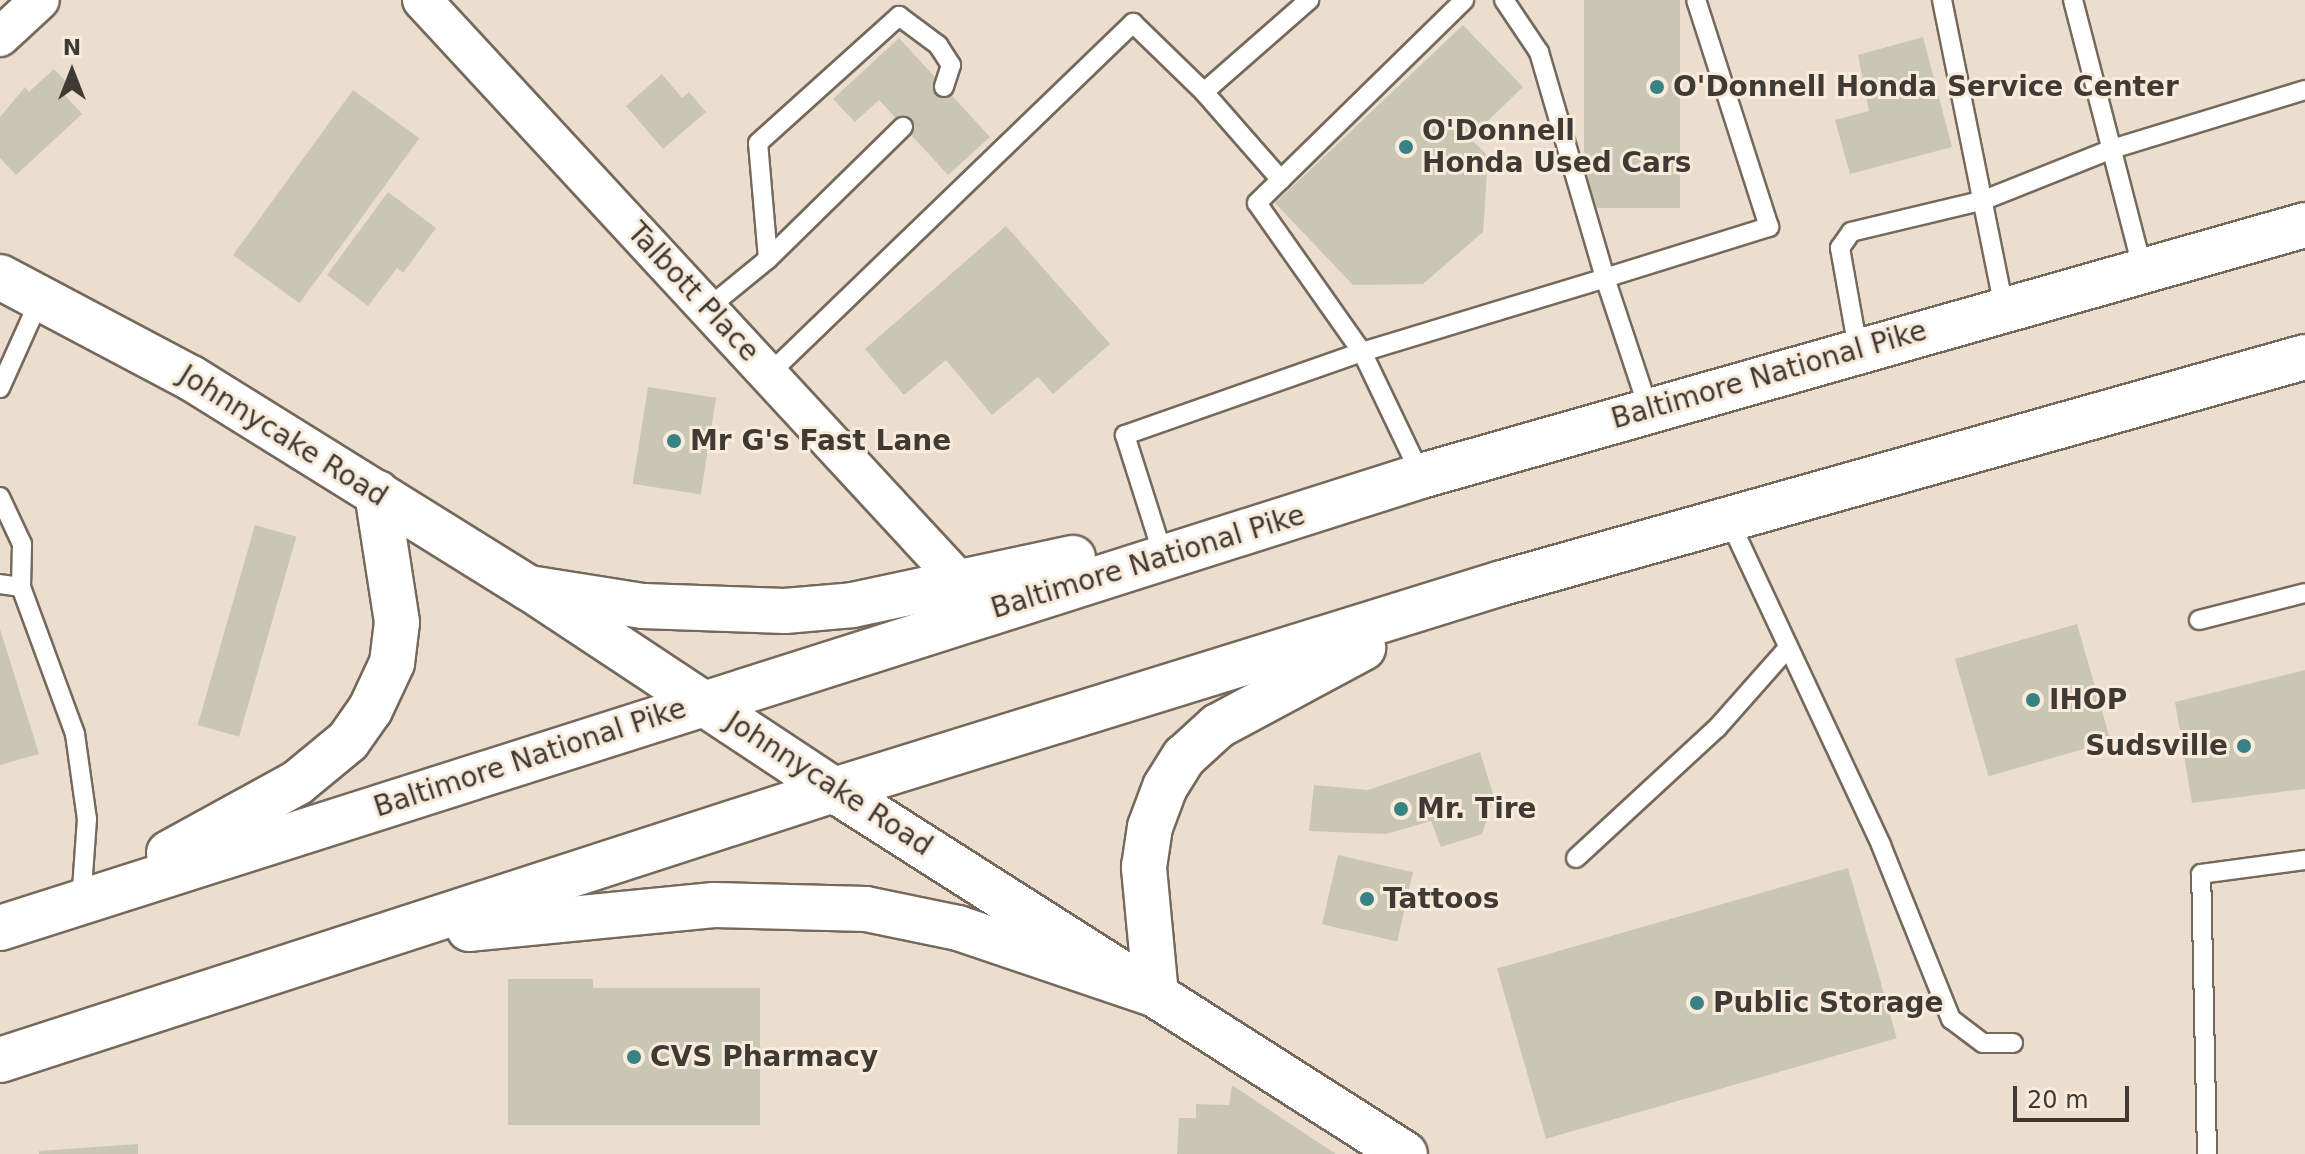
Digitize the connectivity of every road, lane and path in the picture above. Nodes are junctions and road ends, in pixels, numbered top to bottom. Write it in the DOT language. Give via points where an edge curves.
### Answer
graph roads {
  1 [pos="40,0"];
  2 [pos="422,0"];
  3 [pos="1309,0"];
  4 [pos="1464,0"];
  5 [pos="1504,0"];
  6 [pos="1696,0"];
  7 [pos="1942,0"];
  8 [pos="2073,0"];
  9 [pos="0,37"];
  10 [pos="944,87"];
  11 [pos="2305,90"];
  12 [pos="1204,92"];
  13 [pos="903,127"];
  14 [pos="2112,149"];
  15 [pos="1281,180"];
  16 [pos="1984,200"];
  17 [pos="2305,225"];
  18 [pos="768,259"];
  19 [pos="2143,270"];
  20 [pos="0,277"];
  21 [pos="1605,278"];
  22 [pos="42,297"];
  23 [pos="708,308"];
  24 [pos="2004,308"];
  25 [pos="1858,349"];
  26 [pos="1362,352"];
  27 [pos="2305,357"];
  28 [pos="769,374"];
  29 [pos="0,388"];
  30 [pos="1649,410"];
  31 [pos="1421,476"];
  32 [pos="377,493"];
  33 [pos="0,497"];
  34 [pos="1728,517"];
  35 [pos="1160,548"];
  36 [pos="0,584"];
  37 [pos="962,584"];
  38 [pos="21,587"];
  39 [pos="1487,587"];
  40 [pos="529,588"];
  41 [pos="2305,593"];
  42 [pos="2199,620"];
  43 [pos="1786,650"];
  44 [pos="704,702"];
  45 [pos="834,790"];
  46 [pos="1576,858"];
  47 [pos="2305,860"];
  48 [pos="81,902"];
  49 [pos="4,929"];
  50 [pos="386,937"];
  51 [pos="1156,995"];
  52 [pos="2013,1043"];
  53 [pos="0,1060"];
  54 [pos="1405,1154"];
  55 [pos="2207,1154"];
  1 -- 9 [label="street"];
  2 -- 23 [label="street, Talbott Place"];
  3 -- 12 [label="lane"];
  4 -- 15 [label="lane"];
  5 -- 21 [label="lane" via="1539,52"];
  6 -- 21 [label="lane" via="1769,227"];
  7 -- 16 [label="lane"];
  8 -- 14 [label="lane"];
  10 -- 18 [label="lane" via="951,65 938,45 899,16 758,143"];
  11 -- 14 [label="lane"];
  12 -- 15 [label="lane"];
  12 -- 28 [label="lane" via="1133,23"];
  13 -- 18 [label="lane"];
  14 -- 16 [label="lane"];
  14 -- 19 [label="lane"];
  15 -- 26 [label="lane" via="1257,203"];
  16 -- 24 [label="lane"];
  16 -- 25 [label="lane" via="1851,232 1840,248"];
  17 -- 19 [label="main road, Baltimore National Pike"];
  18 -- 23 [label="lane"];
  19 -- 24 [label="main road, Baltimore National Pike"];
  20 -- 22 [label="main road, Johnnycake Road"];
  21 -- 26 [label="lane"];
  21 -- 30 [label="lane"];
  22 -- 29 [label="lane"];
  22 -- 32 [label="main road, Johnnycake Road" via="191,378"];
  23 -- 28 [label="street, Talbott Place"];
  24 -- 25 [label="main road, Baltimore National Pike"];
  25 -- 30 [label="main road, Baltimore National Pike"];
  26 -- 31 [label="lane"];
  26 -- 35 [label="lane" via="1125,435"];
  27 -- 34 [label="main road"];
  28 -- 37 [label="street, Talbott Place"];
  30 -- 31 [label="main road, Baltimore National Pike"];
  31 -- 35 [label="main road, Baltimore National Pike"];
  32 -- 40 [label="main road, Johnnycake Road"];
  32 -- 48 [label="main road" via="397,622 392,663 348,741 297,783"];
  33 -- 38 [label="lane" via="22,544"];
  34 -- 39 [label="main road"];
  34 -- 43 [label="lane"];
  35 -- 37 [label="main road"];
  35 -- 44 [label="main road, Baltimore National Pike"];
  36 -- 38 [label="lane"];
  37 -- 40 [label="main road" via="853,605 717,612"];
  38 -- 48 [label="lane" via="75,734 87,819"];
  39 -- 45 [label="main road"];
  39 -- 51 [label="main road" via="1271,694 1218,726 1184,757 1150,827 1144,867"];
  40 -- 44 [label="main road, Johnnycake Road"];
  41 -- 42 [label="lane"];
  43 -- 46 [label="lane" via="1717,728"];
  43 -- 52 [label="lane" via="1881,845 1951,1019 1983,1043"];
  44 -- 45 [label="main road, Johnnycake Road"];
  44 -- 48 [label="main road, Baltimore National Pike"];
  45 -- 50 [label="main road"];
  45 -- 51 [label="main road, Johnnycake Road"];
  47 -- 55 [label="lane" via="2201,874"];
  48 -- 49 [label="main road, Baltimore National Pike"];
  50 -- 51 [label="main road" via="714,905 835,907 958,928"];
  50 -- 53 [label="main road"];
  51 -- 54 [label="main road, Johnnycake Road"];
}
